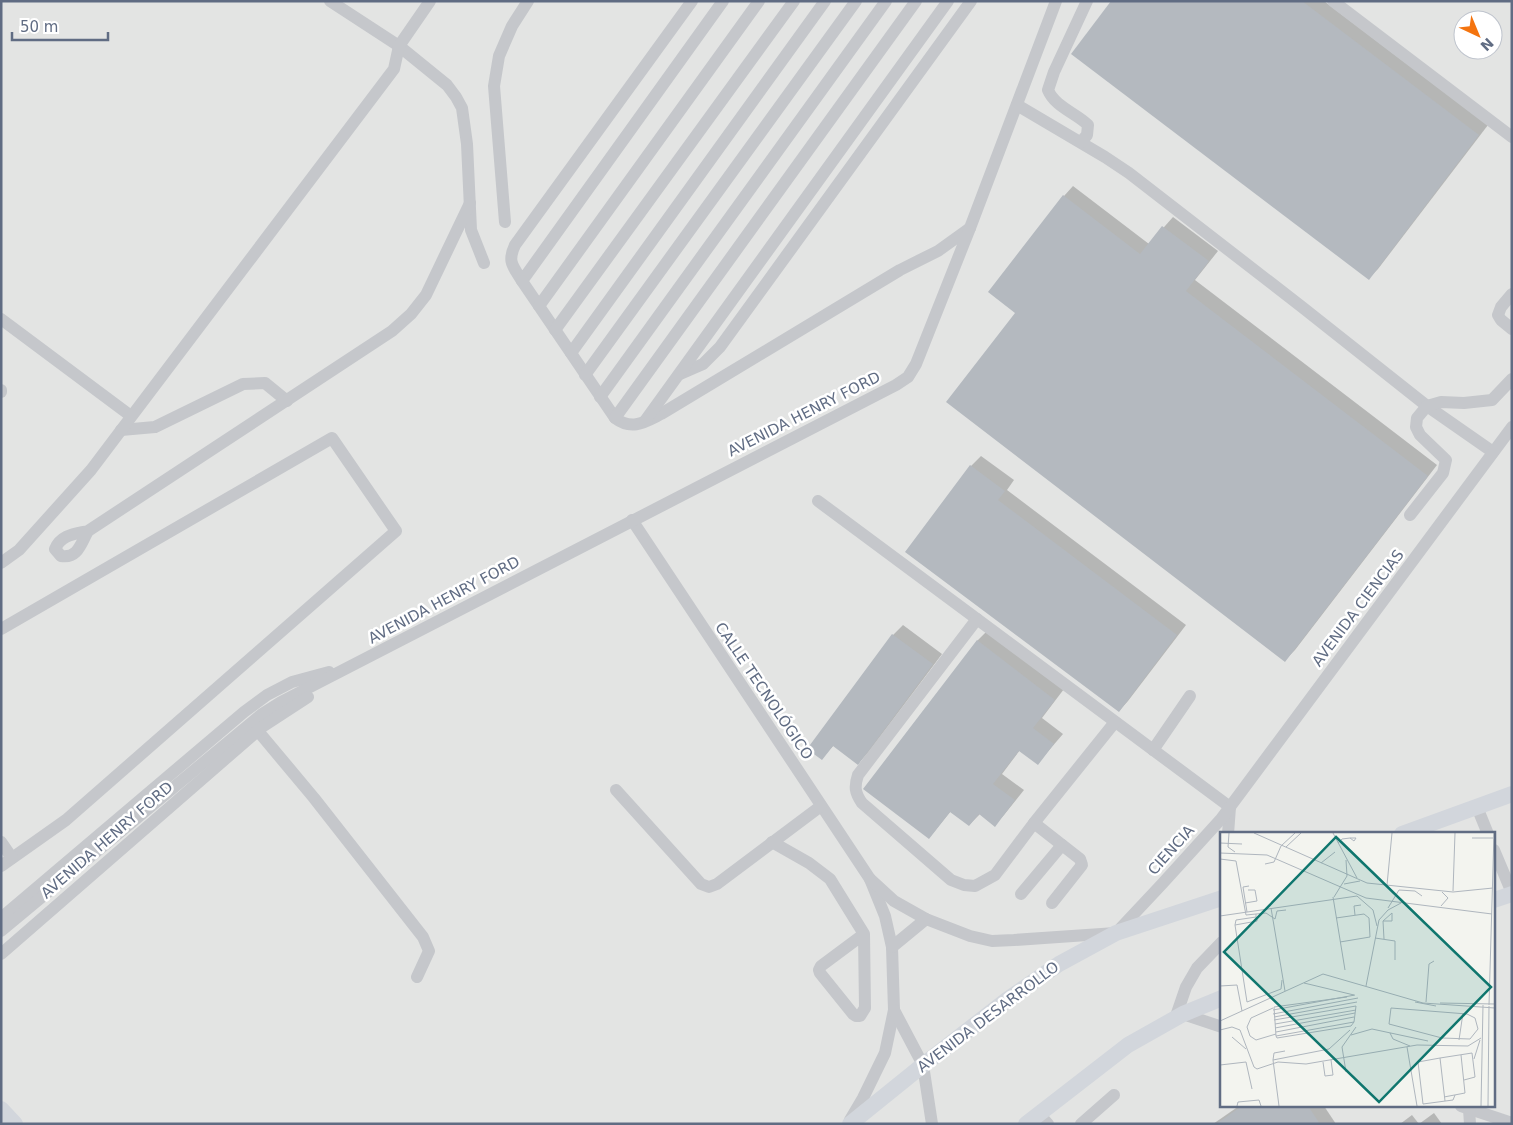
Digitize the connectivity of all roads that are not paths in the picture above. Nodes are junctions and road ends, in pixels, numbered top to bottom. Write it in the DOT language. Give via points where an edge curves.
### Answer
graph roads {
  1 [pos="330,1"];
  2 [pos="430,1"];
  3 [pos="528,1"];
  4 [pos="692,1"];
  5 [pos="723,1"];
  6 [pos="760,1"];
  7 [pos="794,1"];
  8 [pos="825,1"];
  9 [pos="856,1"];
  10 [pos="886,1"];
  11 [pos="916,1"];
  12 [pos="948,1"];
  13 [pos="971,1"];
  14 [pos="1056,1"];
  15 [pos="1087,1"];
  16 [pos="1333,1"];
  17 [pos="399,46"];
  18 [pos="1017,105"];
  19 [pos="1512,137"];
  20 [pos="1081,142"];
  21 [pos="470,204"];
  22 [pos="505,222"];
  23 [pos="970,228"];
  24 [pos="484,263"];
  25 [pos="522,281"];
  26 [pos="1512,294"];
  27 [pos="539,306"];
  28 [pos="1,319"];
  29 [pos="1512,329"];
  30 [pos="555,330"];
  31 [pos="570,353"];
  32 [pos="585,375"];
  33 [pos="678,375"];
  34 [pos="1512,379"];
  35 [pos="600,397"];
  36 [pos="286,400"];
  37 [pos="1427,406"];
  38 [pos="131,416"];
  39 [pos="615,418"];
  40 [pos="643,423"];
  41 [pos="1512,427"];
  42 [pos="121,430"];
  43 [pos="1493,452"];
  44 [pos="818,501"];
  45 [pos="1410,515"];
  46 [pos="632,520"];
  47 [pos="88,530"];
  48 [pos="1,564"];
  49 [pos="977,619"];
  50 [pos="2,628"];
  51 [pos="356,665"];
  52 [pos="1190,696"];
  53 [pos="1115,722"];
  54 [pos="258,731"];
  55 [pos="1153,750"];
  56 [pos="616,790"];
  57 [pos="1512,794"];
  58 [pos="821,806"];
  59 [pos="1230,807"];
  60 [pos="1477,807"];
  61 [pos="1034,823"];
  62 [pos="1228,832"];
  63 [pos="1408,832"];
  64 [pos="1487,832"];
  65 [pos="1,842"];
  66 [pos="772,842"];
  67 [pos="1062,845"];
  68 [pos="1496,855"];
  69 [pos="12,858"];
  70 [pos="1,866"];
  71 [pos="870,879"];
  72 [pos="1021,894"];
  73 [pos="1512,894"];
  74 [pos="1220,899"];
  75 [pos="1496,899"];
  76 [pos="1052,903"];
  77 [pos="1,918"];
  78 [pos="926,919"];
  79 [pos="1,931"];
  80 [pos="1116,933"];
  81 [pos="864,934"];
  82 [pos="1220,944"];
  83 [pos="892,947"];
  84 [pos="1,954"];
  85 [pos="417,977"];
  86 [pos="1220,999"];
  87 [pos="894,1010"];
  88 [pos="1179,1017"];
  89 [pos="1220,1027"];
  90 [pos="923,1065"];
  91 [pos="1114,1095"];
  92 [pos="1465,1108"];
  93 [pos="1,1109"];
  94 [pos="1038,1120"];
  95 [pos="1512,1123"];
  96 [pos="14,1124"];
  97 [pos="849,1124"];
  98 [pos="932,1124"];
  99 [pos="1081,1124"];
  100 [pos="1470,1124"];
  1 -- 17 [label="street"];
  2 -- 17 [label="street"];
  3 -- 22 [label="street" via="499,56 494,86"];
  4 -- 25 [label="street" via="515,245 511,263"];
  5 -- 25 [label="street"];
  6 -- 27 [label="street"];
  7 -- 30 [label="street"];
  8 -- 31 [label="street"];
  9 -- 32 [label="street"];
  10 -- 35 [label="street"];
  11 -- 39 [label="street"];
  12 -- 33 [label="street"];
  13 -- 33 [label="street" via="720,347 703,364"];
  14 -- 18 [label="street, AVENIDA HENRY FORD"];
  15 -- 20 [label="street" via="1048,90 1055,101 1088,125 1087,135"];
  16 -- 19 [label="street"];
  17 -- 21 [label="street" via="447,85 462,108"];
  17 -- 38 [label="street" via="394,69"];
  18 -- 20 [label="street"];
  18 -- 23 [label="street, AVENIDA HENRY FORD"];
  20 -- 37 [label="street" via="1136,179"];
  21 -- 24 [label="street" via="471,230"];
  21 -- 36 [label="street" via="426,295 411,314 392,332"];
  23 -- 40 [label="street" via="938,251 900,270"];
  23 -- 46 [label="street, AVENIDA HENRY FORD" via="908,377"];
  25 -- 27 [label="street"];
  26 -- 29 [label="street" via="1498,315"];
  27 -- 30 [label="street"];
  28 -- 38 [label="street"];
  30 -- 31 [label="street"];
  31 -- 32 [label="street"];
  32 -- 35 [label="street"];
  33 -- 40 [label="street"];
  34 -- 37 [label="street" via="1492,400 1441,402"];
  35 -- 39 [label="street"];
  36 -- 42 [label="street" via="265,383 243,384 155,427"];
  36 -- 47 [label="street"];
  37 -- 43 [label="street"];
  37 -- 45 [label="street" via="1416,418 1416,427 1446,460 1446,466"];
  38 -- 42 [label="street"];
  39 -- 40 [label="street" via="631,426"];
  41 -- 43 [label="street, AVENIDA CIENCIAS"];
  42 -- 48 [label="street" via="91,470 19,550"];
  43 -- 59 [label="street, AVENIDA CIENCIAS"];
  44 -- 49 [label="street"];
  46 -- 51 [label="street, AVENIDA HENRY FORD"];
  46 -- 58 [label="street, CALLE TECNOLÓGICO"];
  49 -- 53 [label="street"];
  49 -- 61 [label="street" via="858,775 856,794 862,803 951,880 964,885 975,886 995,875"];
  50 -- 69 [label="street" via="332,438 396,531 66,820"];
  51 -- 54 [label="street, AVENIDA HENRY FORD"];
  51 -- 77 [label="street, AVENIDA HENRY FORD" via="292,682 267,695"];
  51 -- 79 [label="street, AVENIDA HENRY FORD" via="262,714"];
  52 -- 55 [label="street"];
  53 -- 55 [label="street"];
  53 -- 61 [label="street"];
  54 -- 84 [label="street, AVENIDA HENRY FORD"];
  54 -- 85 [label="street" via="424,937 429,951"];
  55 -- 59 [label="street"];
  56 -- 66 [label="street" via="701,884 709,887"];
  57 -- 60 [label="main road"];
  58 -- 66 [label="street"];
  58 -- 71 [label="street, CALLE TECNOLÓGICO"];
  59 -- 62 [label="street"];
  59 -- 80 [label="street, CIENCIA"];
  60 -- 63 [label="main road"];
  60 -- 64 [label="street"];
  61 -- 67 [label="street"];
  65 -- 69 [label="street"];
  66 -- 81 [label="street" via="830,879"];
  67 -- 72 [label="street"];
  67 -- 76 [label="street" via="1080,859 1082,865"];
  68 -- 73 [label="street"];
  69 -- 70 [label="street"];
  71 -- 78 [label="street, CALLE TECNOLÓGICO" via="894,901"];
  71 -- 83 [label="street, CALLE TECNOLÓGICO" via="885,916"];
  73 -- 75 [label="main road"];
  74 -- 80 [label="main road, AVENIDA DESARROLLO"];
  78 -- 80 [label="street, CALLE TECNOLÓGICO" via="992,941"];
  78 -- 83 [label="street"];
  80 -- 90 [label="main road, AVENIDA DESARROLLO" via="1059,964"];
  81 -- 81 [label="street" via="819,970 856,1016 860,1016 865,1008"];
  82 -- 88 [label="street" via="1197,968 1186,987"];
  83 -- 87 [label="street, CALLE TECNOLÓGICO"];
  86 -- 88 [label="main road"];
  87 -- 90 [label="street, CALLE TECNOLÓGICO"];
  87 -- 97 [label="street, CALLE TECNOLÓGICO" via="885,1053"];
  88 -- 89 [label="street"];
  88 -- 94 [label="main road" via="1128,1045"];
  90 -- 97 [label="main road, AVENIDA DESARROLLO"];
  90 -- 98 [label="street, CALLE TECNOLÓGICO"];
  91 -- 99 [label="street"];
  92 -- 95 [label="street"];
  92 -- 100 [label="street"];
  93 -- 96 [label="main road"];
}
